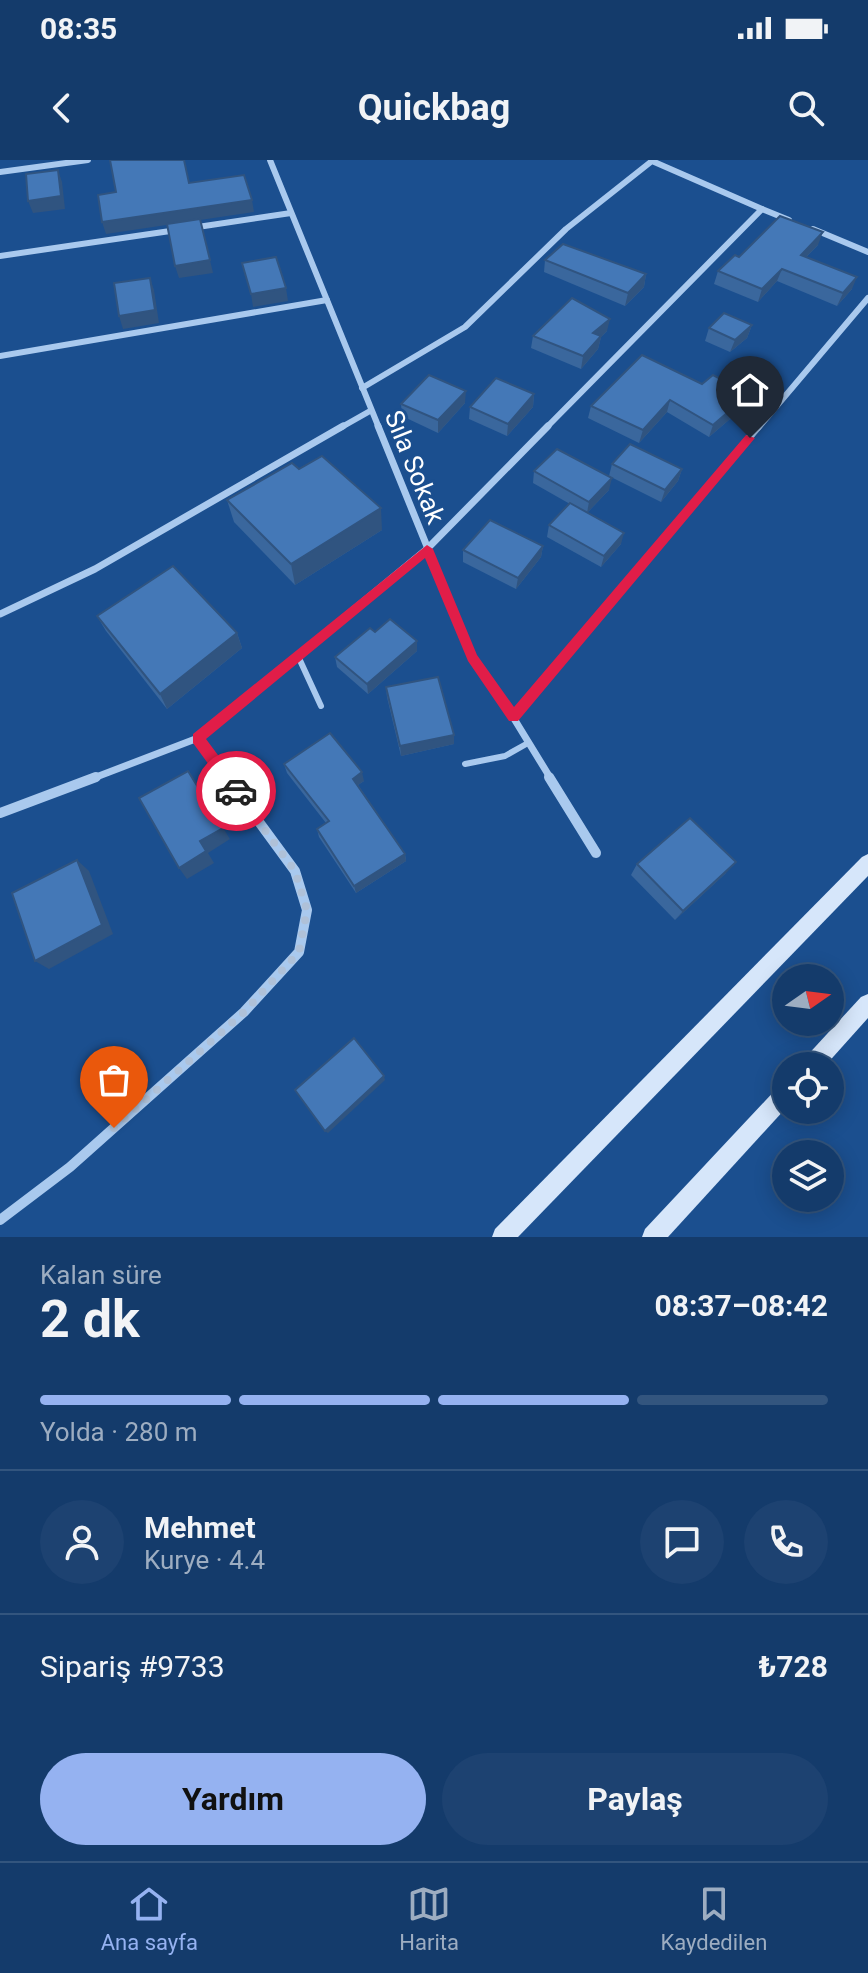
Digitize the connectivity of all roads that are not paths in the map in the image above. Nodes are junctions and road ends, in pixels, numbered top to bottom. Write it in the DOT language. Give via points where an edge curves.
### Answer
graph roads {
  1 [pos="88,160"];
  2 [pos="270,160"];
  3 [pos="0,172"];
  4 [pos="762,209"];
  5 [pos="291,213"];
  6 [pos="868,252"];
  7 [pos="0,256"];
  8 [pos="868,298"];
  9 [pos="327,300"];
  10 [pos="0,356"];
  11 [pos="362,388"];
  12 [pos="370,411"];
  13 [pos="427,549"];
  14 [pos="0,614"];
  15 [pos="298,656"];
  16 [pos="321,706"];
  17 [pos="513,717"];
  18 [pos="198,738"];
  19 [pos="528,743"];
  20 [pos="465,764"];
  21 [pos="0,813"];
  22 [pos="596,853"];
  23 [pos="868,863"];
  24 [pos="868,1004"];
  25 [pos="824,1052"];
  26 [pos="772,1108"];
  27 [pos="0,1220"];
  28 [pos="503,1237"];
  29 [pos="653,1237"];
  1 -- 3 [label="street"];
  2 -- 5 [label="street, Sıla Sokak"];
  4 -- 6 [label="street"];
  4 -- 11 [label="street" via="652,161 566,229 465,327"];
  4 -- 13 [label="street"];
  5 -- 7 [label="street"];
  5 -- 9 [label="street, Sıla Sokak"];
  8 -- 17 [label="street"];
  9 -- 10 [label="street"];
  9 -- 11 [label="street, Sıla Sokak"];
  11 -- 12 [label="street, Sıla Sokak"];
  12 -- 13 [label="street, Sıla Sokak"];
  12 -- 14 [label="street" via="95,569"];
  13 -- 15 [label="street"];
  13 -- 17 [label="street, Sıla Sokak" via="472,657"];
  15 -- 16 [label="lane"];
  15 -- 18 [label="street"];
  17 -- 19 [label="street, Sıla Sokak"];
  18 -- 21 [label="street"];
  18 -- 27 [label="street" via="295,871 307,910 299,952 244,1012 70,1167"];
  19 -- 20 [label="lane" via="505,756"];
  19 -- 22 [label="street, Sıla Sokak"];
  23 -- 28 [label="main road"];
  24 -- 25 [label="main road"];
  26 -- 29 [label="main road"];
}
